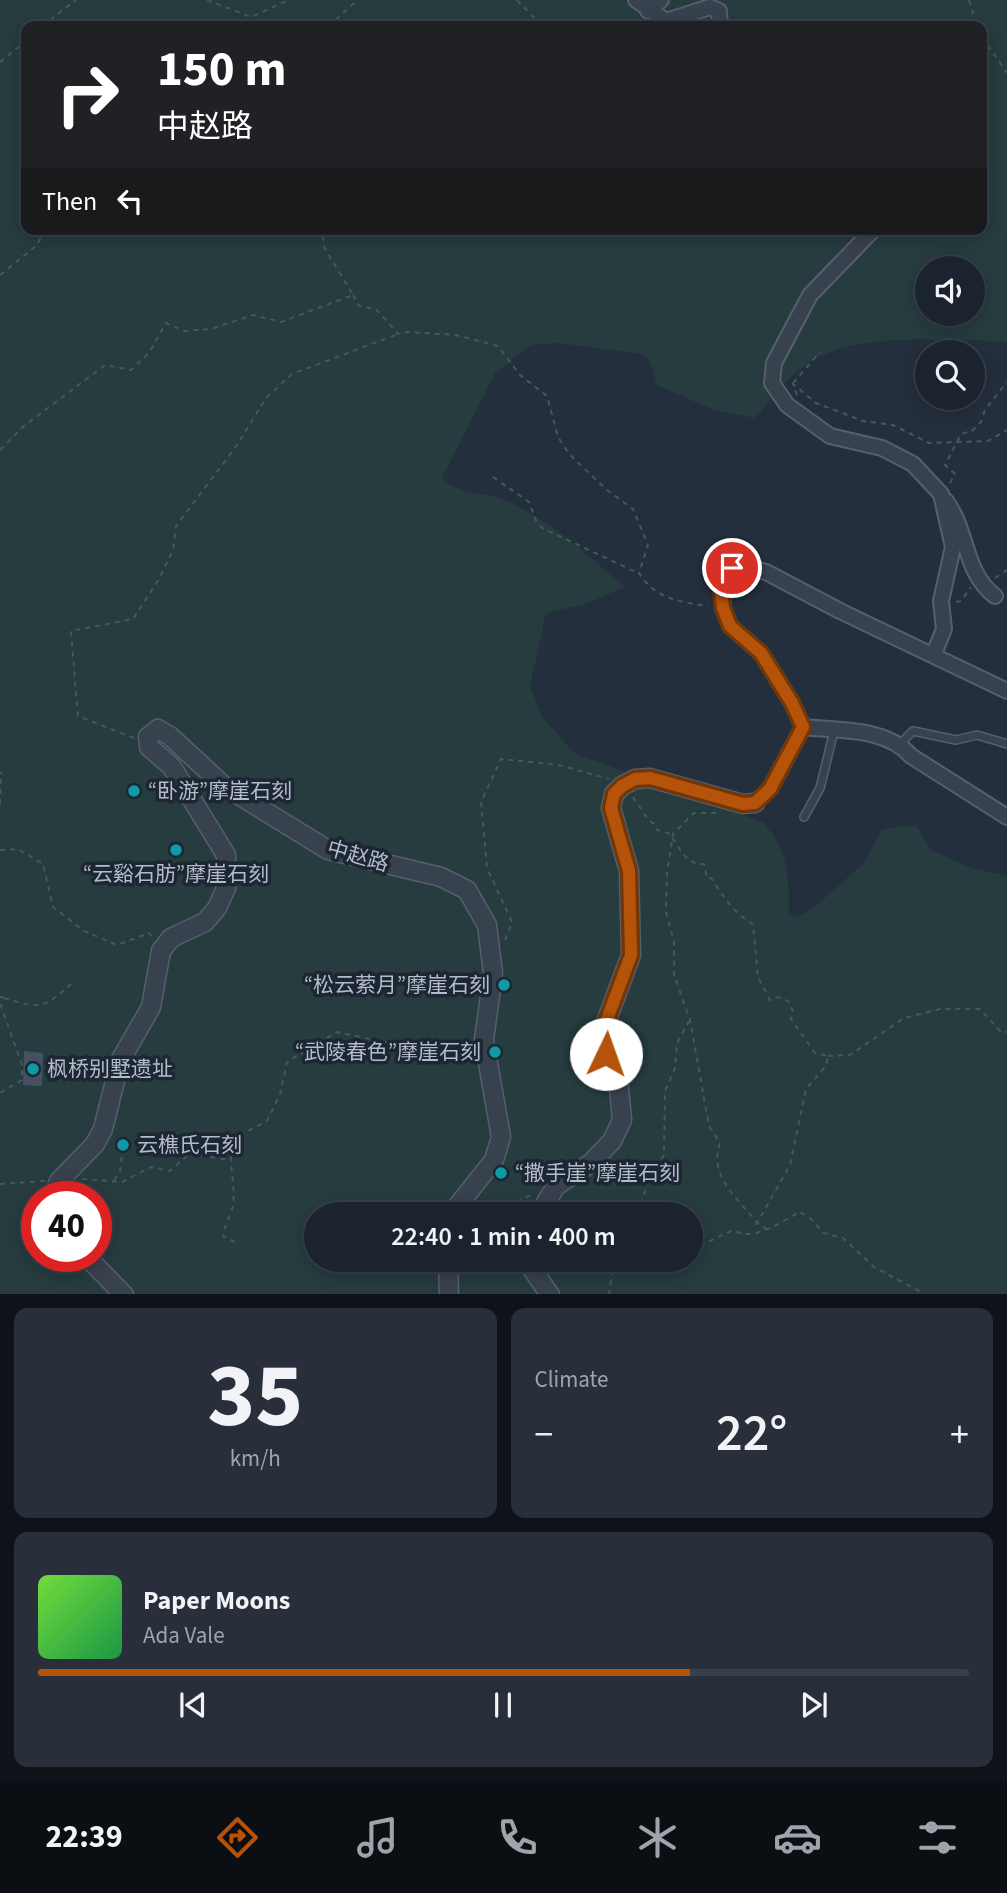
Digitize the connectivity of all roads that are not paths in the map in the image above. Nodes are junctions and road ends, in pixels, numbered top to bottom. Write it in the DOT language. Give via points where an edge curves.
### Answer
graph roads {
  1 [pos="636,0"];
  2 [pos="660,0"];
  3 [pos="648,11"];
  4 [pos="666,21"];
  5 [pos="666,21"];
  6 [pos="720,21"];
  7 [pos="868,235"];
  8 [pos="941,494"];
  9 [pos="995,596"];
  10 [pos="934,654"];
  11 [pos="1007,691"];
  12 [pos="803,727"];
  13 [pos="834,731"];
  14 [pos="900,744"];
  15 [pos="1007,744"];
  16 [pos="755,803"];
  17 [pos="804,817"];
  18 [pos="1007,817"];
  19 [pos="63,1181"];
  20 [pos="461,1202"];
  21 [pos="546,1202"];
  22 [pos="102,1272"];
  23 [pos="448,1272"];
  24 [pos="534,1272"];
  25 [pos="124,1294"];
  26 [pos="449,1294"];
  27 [pos="550,1294"];
  1 -- 3 [label="street"];
  2 -- 3 [label="street"];
  3 -- 4 [label="street"];
  5 -- 6 [label="street" via="710,7 719,10"];
  7 -- 8 [label="street" via="810,295 774,363 772,383 788,405 830,436 881,448 913,464"];
  8 -- 9 [label="street" via="963,532 977,578"];
  8 -- 10 [label="street" via="953,547 944,576 944,629"];
  10 -- 11 [label="street"];
  10 -- 12 [label="street" via="766,572 732,568 720,580 730,626 761,653"];
  12 -- 13 [label="street"];
  12 -- 16 [label="street" via="770,789"];
  13 -- 14 [label="street" via="874,735"];
  13 -- 17 [label="lane" via="820,788"];
  14 -- 15 [label="lane" via="913,731 956,740 977,734"];
  14 -- 18 [label="street" via="911,756"];
  16 -- 21 [label="street" via="650,778 635,779 614,794 611,808 629,871 631,955 602,1033 619,1088 622,1120 592,1163 556,1186"];
  19 -- 20 [label="street, 中赵路" via="103,1129 120,1060 151,1007 161,951 171,938 205,922 226,888 226,855 172,767 149,744 148,737 158,729 224,786 328,850 441,877 467,890 486,925 493,973 484,1040 501,1137 494,1160"];
  22 -- 25 [label="street"];
  23 -- 26 [label="street"];
  24 -- 27 [label="street"];
}
